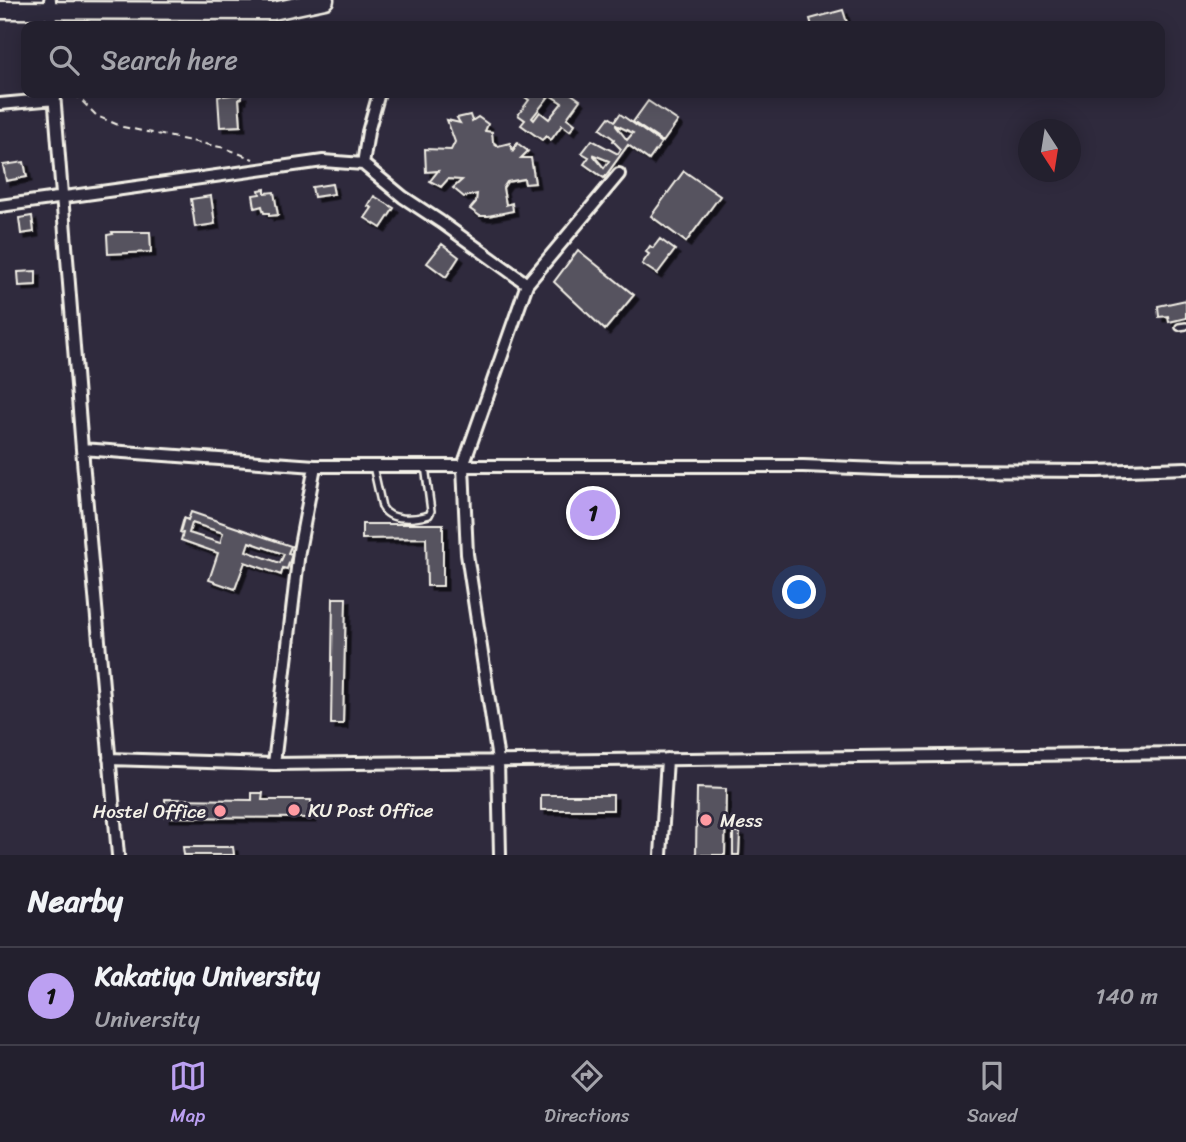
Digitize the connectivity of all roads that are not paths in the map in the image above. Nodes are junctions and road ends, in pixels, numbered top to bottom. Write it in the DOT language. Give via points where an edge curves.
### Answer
graph roads {
  1 [pos="325,0"];
  2 [pos="0,10"];
  3 [pos="50,12"];
  4 [pos="41,98"];
  5 [pos="55,98"];
  6 [pos="378,98"];
  7 [pos="0,104"];
  8 [pos="363,164"];
  9 [pos="619,174"];
  10 [pos="63,198"];
  11 [pos="0,206"];
  12 [pos="527,284"];
  13 [pos="82,449"];
  14 [pos="315,466"];
  15 [pos="373,466"];
  16 [pos="425,466"];
  17 [pos="463,466"];
  18 [pos="1186,468"];
  19 [pos="1186,753"];
  20 [pos="109,759"];
  21 [pos="498,760"];
  22 [pos="667,760"];
  23 [pos="274,764"];
  24 [pos="118,855"];
  25 [pos="500,855"];
  26 [pos="661,855"];
  1 -- 3 [label="main road" via="273,11"];
  2 -- 3 [label="main road"];
  4 -- 7 [label="street"];
  5 -- 10 [label="street"];
  6 -- 8 [label="street"];
  8 -- 10 [label="street" via="323,161"];
  8 -- 12 [label="street"];
  9 -- 12 [label="street"];
  10 -- 11 [label="street"];
  10 -- 13 [label="street"];
  12 -- 17 [label="street"];
  13 -- 14 [label="street"];
  13 -- 20 [label="street"];
  14 -- 15 [label="street"];
  14 -- 23 [label="street" via="299,551"];
  15 -- 16 [label="street"];
  15 -- 16 [label="lane" via="382,507 395,517 429,515"];
  16 -- 17 [label="street"];
  17 -- 18 [label="street" via="803,466 907,471"];
  17 -- 21 [label="street" via="467,555"];
  19 -- 22 [label="street"];
  20 -- 23 [label="street"];
  20 -- 24 [label="street"];
  21 -- 22 [label="street"];
  21 -- 23 [label="street"];
  21 -- 25 [label="street"];
  22 -- 26 [label="street"];
}
